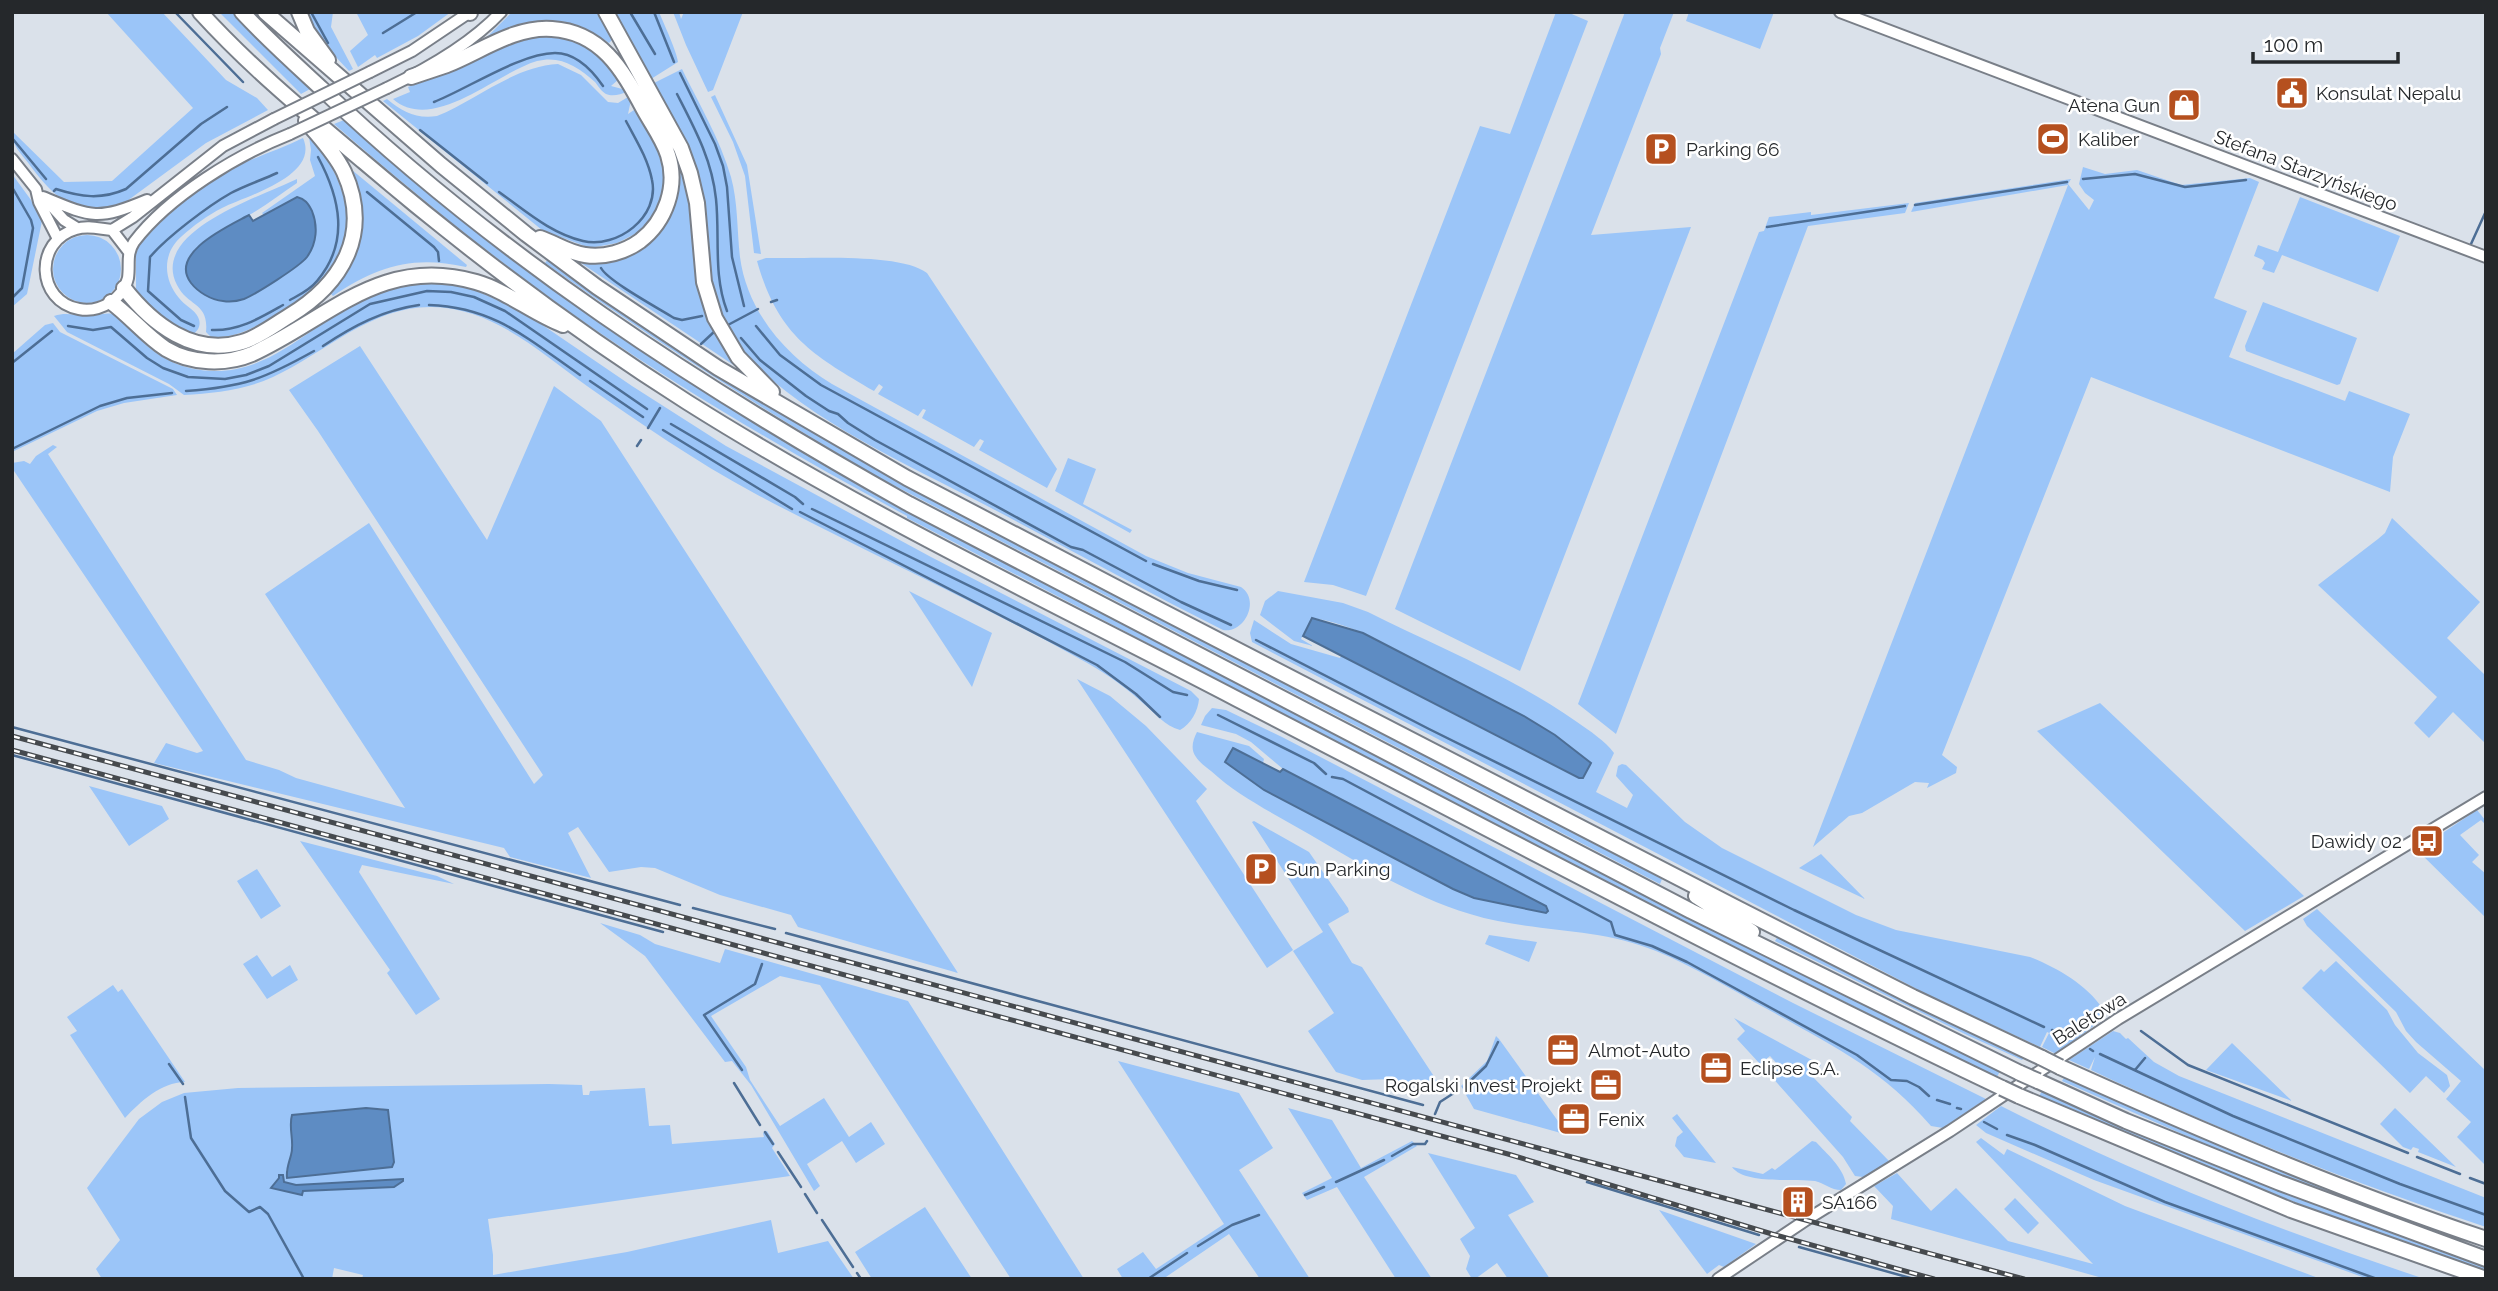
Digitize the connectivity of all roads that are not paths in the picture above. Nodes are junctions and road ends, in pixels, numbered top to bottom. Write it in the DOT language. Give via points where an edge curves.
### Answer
graph roads {
  1 [pos="200,12"];
  2 [pos="242,12"];
  3 [pos="265,12"];
  4 [pos="299,12"];
  5 [pos="470,12"];
  6 [pos="501,12"];
  7 [pos="606,12"];
  8 [pos="1840,12"];
  9 [pos="332,71"];
  10 [pos="411,77"];
  11 [pos="283,92"];
  12 [pos="12,159"];
  13 [pos="39,193"];
  14 [pos="159,195"];
  15 [pos="77,228"];
  16 [pos="112,230"];
  17 [pos="526,234"];
  18 [pos="58,239"];
  19 [pos="129,252"];
  20 [pos="2486,257"];
  21 [pos="124,288"];
  22 [pos="111,302"];
  23 [pos="584,333"];
  24 [pos="794,412"];
  25 [pos="2486,797"];
  26 [pos="1646,861"];
  27 [pos="1775,951"];
  28 [pos="2486,1239"];
  29 [pos="2486,1259"];
  30 [pos="1718,1279"];
  31 [pos="2486,1279"];
  1 -- 11 [label="highway"];
  2 -- 27 [label="highway" via="368,132 456,207 551,280 741,407 909,504"];
  3 -- 9 [label="highway"];
  4 -- 9 [label="highway"];
  5 -- 14 [label="street, bridge" via="412,51 223,146"];
  6 -- 10 [label="street" via="477,34"];
  7 -- 24 [label="highway" via="681,148 697,203 704,282 722,332 748,369"];
  8 -- 20 [label="street, Stefana Starzyńskiego"];
  9 -- 17 [label="highway"];
  10 -- 17 [label="highway" via="540,29 592,39 613,57 667,152 671,186 659,221 636,244 602,255 575,253"];
  10 -- 19 [label="street, bridge" via="242,155 198,185 138,237"];
  11 -- 21 [label="highway" via="334,155 349,186 353,236 331,284 307,305 256,336 206,346 164,328"];
  11 -- 23 [label="highway" via="408,199"];
  12 -- 13 [label="street"];
  13 -- 14 [label="street" via="80,212 107,215"];
  13 -- 15 [label="street"];
  13 -- 18 [label="street"];
  14 -- 16 [label="street"];
  15 -- 16 [label="street"];
  15 -- 18 [label="street"];
  16 -- 19 [label="street"];
  17 -- 24 [label="highway" via="700,356"];
  18 -- 22 [label="street" via="47,256 45,270 55,298 85,310"];
  19 -- 21 [label="street"];
  21 -- 22 [label="street"];
  22 -- 23 [label="highway" via="167,349 213,362 241,359 375,285 417,275 478,282"];
  23 -- 31 [label="highway, bridge" via="690,404 906,528 1786,982 2129,1144 2291,1210"];
  24 -- 26 [label="highway" via="907,478"];
  25 -- 30 [label="street, Baletowa" via="2118,1019"];
  26 -- 27 [label="highway"];
  26 -- 28 [label="highway, bridge" via="2042,1058 2248,1150"];
  27 -- 29 [label="highway, bridge" via="2126,1121 2280,1184"];
}
